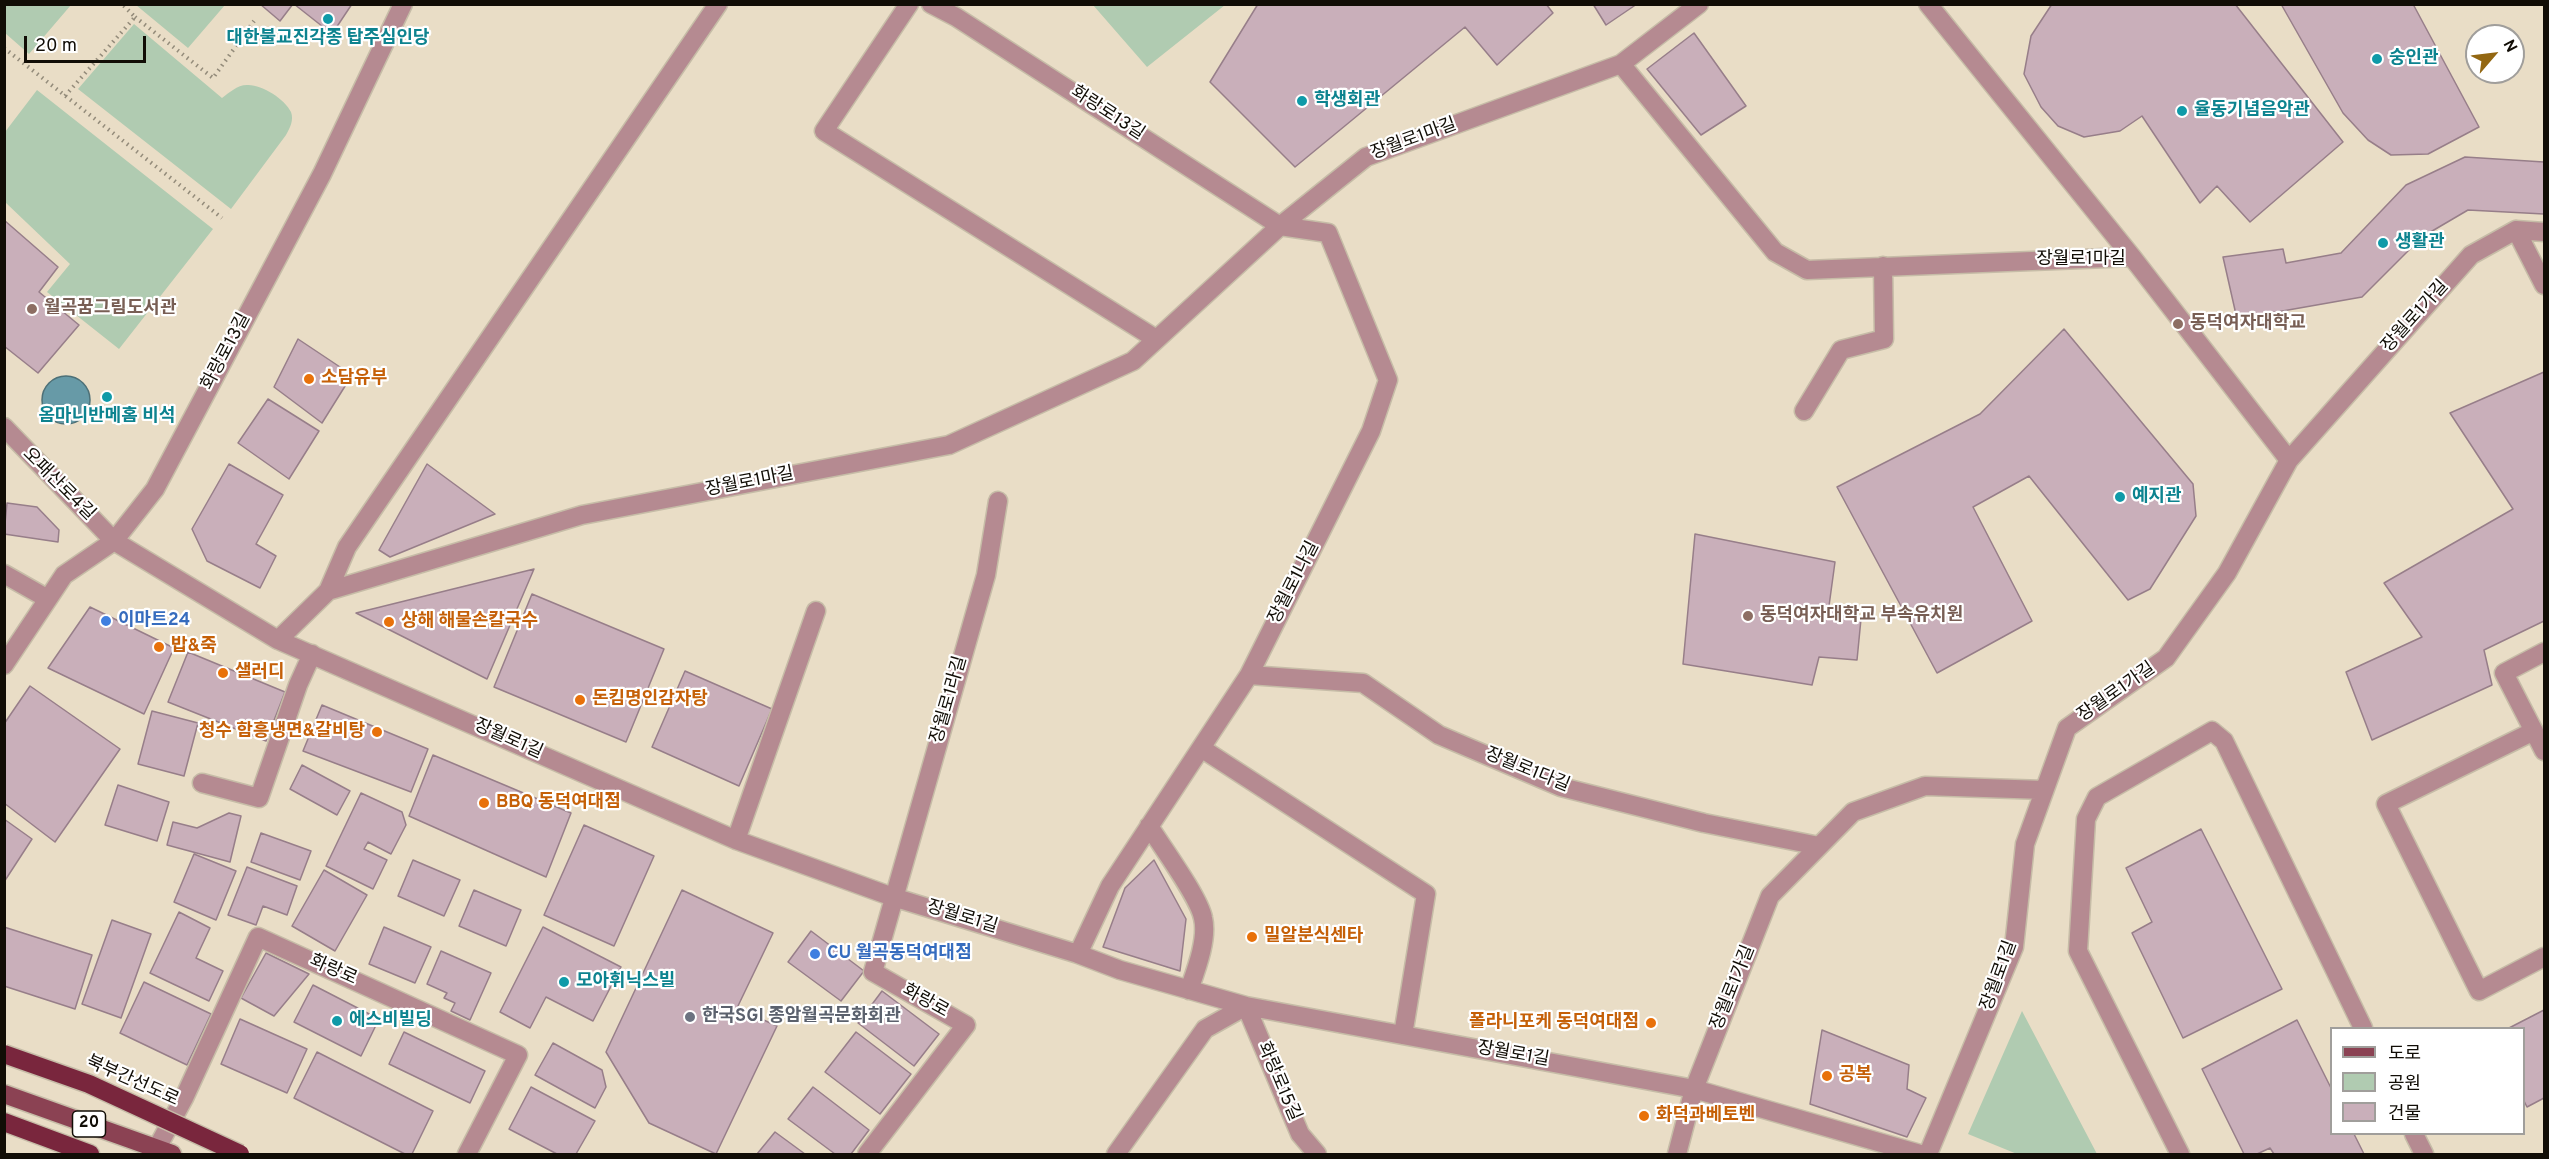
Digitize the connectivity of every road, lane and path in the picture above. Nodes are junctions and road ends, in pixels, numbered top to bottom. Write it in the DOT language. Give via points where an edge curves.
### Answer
graph roads {
  1 [pos="122,4"];
  2 [pos="403,4"];
  3 [pos="718,4"];
  4 [pos="909,4"];
  5 [pos="932,4"];
  6 [pos="1698,4"];
  7 [pos="1928,4"];
  8 [pos="135,16"];
  9 [pos="254,21"];
  10 [pos="4,48"];
  11 [pos="1621,64"];
  12 [pos="65,96"];
  13 [pos="222,218"];
  14 [pos="1280,226"];
  15 [pos="2516,230"];
  16 [pos="2544,232"];
  17 [pos="2132,257"];
  18 [pos="1883,266"];
  19 [pos="2544,285"];
  20 [pos="1156,339"];
  21 [pos="1804,411"];
  22 [pos="4,427"];
  23 [pos="2289,460"];
  24 [pos="998,501"];
  25 [pos="114,541"];
  26 [pos="4,574"];
  27 [pos="328,591"];
  28 [pos="48,598"];
  29 [pos="816,611"];
  30 [pos="278,640"];
  31 [pos="2544,652"];
  32 [pos="312,654"];
  33 [pos="4,665"];
  34 [pos="1249,675"];
  35 [pos="2534,731"];
  36 [pos="1201,748"];
  37 [pos="2544,751"];
  38 [pos="202,783"];
  39 [pos="2044,790"];
  40 [pos="1149,826"];
  41 [pos="736,840"];
  42 [pos="1820,846"];
  43 [pos="893,897"];
  44 [pos="1078,954"];
  45 [pos="2544,957"];
  46 [pos="1189,990"];
  47 [pos="1246,1006"];
  48 [pos="2362,1027"];
  49 [pos="1403,1035"];
  50 [pos="4,1054"];
  51 [pos="1694,1089"];
  52 [pos="4,1094"];
  53 [pos="4,1122"];
  54 [pos="2414,1135"];
  55 [pos="164,1151"];
  56 [pos="90,1155"];
  57 [pos="240,1155"];
  58 [pos="466,1155"];
  59 [pos="867,1155"];
  60 [pos="1116,1155"];
  61 [pos="1317,1155"];
  62 [pos="1677,1155"];
  63 [pos="1920,1155"];
  64 [pos="1928,1155"];
  65 [pos="2180,1155"];
  66 [pos="2424,1155"];
  1 -- 8 [label="path"];
  2 -- 25 [label="street, 화랑로13길" via="322,174 155,489"];
  3 -- 27 [label="street, 장월로1마길" via="347,547"];
  4 -- 20 [label="street" via="824,131"];
  5 -- 14 [label="street, 화랑로13길"];
  6 -- 11 [label="street, 장월로1마길"];
  7 -- 17 [label="street"];
  8 -- 9 [label="path" via="213,78"];
  8 -- 12 [label="path"];
  10 -- 12 [label="path"];
  11 -- 14 [label="street, 장월로1마길" via="1366,157"];
  11 -- 18 [label="street, 장월로1마길" via="1775,252 1807,270"];
  12 -- 13 [label="path"];
  14 -- 20 [label="street, 장월로1마길"];
  14 -- 34 [label="street, 장월로1나길" via="1328,233 1388,380 1371,431"];
  15 -- 16 [label="street"];
  15 -- 19 [label="street"];
  15 -- 23 [label="street, 장월로1가길" via="2471,255"];
  17 -- 18 [label="street, 장월로1마길"];
  17 -- 23 [label="street, 장월로1마길"];
  18 -- 21 [label="street" via="1884,339 1841,350"];
  20 -- 27 [label="street, 장월로1마길" via="1133,361 950,444 582,514"];
  22 -- 25 [label="street, 오패산로4길"];
  23 -- 39 [label="street, 장월로1가길" via="2227,573 2166,658 2067,728"];
  24 -- 43 [label="street, 장월로1라길" via="986,575"];
  25 -- 28 [label="street, 화랑로13길" via="64,575"];
  25 -- 30 [label="street, 장월로1길"];
  26 -- 28 [label="street"];
  27 -- 30 [label="street, 장월로1마길"];
  28 -- 33 [label="street, 화랑로13길"];
  29 -- 41 [label="street"];
  30 -- 32 [label="street, 장월로1길"];
  31 -- 35 [label="street" via="2504,673"];
  32 -- 38 [label="street" via="259,798"];
  32 -- 41 [label="street, 장월로1길"];
  34 -- 36 [label="street, 장월로1나길"];
  34 -- 42 [label="street, 장월로1다길" via="1363,683 1439,735 1562,787 1704,823"];
  35 -- 37 [label="street"];
  35 -- 45 [label="street" via="2385,804 2479,991"];
  36 -- 40 [label="street, 장월로1나길"];
  36 -- 49 [label="street" via="1426,894"];
  39 -- 42 [label="street, 장월로1가길" via="1925,786 1853,812"];
  39 -- 64 [label="street, 장월로1길" via="2025,844 2014,947"];
  40 -- 44 [label="street, 장월로1나길" via="1110,886"];
  40 -- 46 [label="street" via="1186,883 1203,918 1200,959"];
  41 -- 43 [label="street, 장월로1길"];
  42 -- 51 [label="street, 장월로1가길" via="1770,896"];
  43 -- 44 [label="street, 장월로1길"];
  43 -- 59 [label="street, 화랑로" via="873,972 966,1024"];
  44 -- 46 [label="street, 장월로1길"];
  46 -- 47 [label="street, 장월로1길"];
  47 -- 49 [label="street, 장월로1길"];
  47 -- 60 [label="street" via="1205,1029"];
  47 -- 61 [label="street, 화랑로15길" via="1300,1134"];
  48 -- 65 [label="street" via="2218,735 2212,731 2097,797 2086,819 2078,951"];
  49 -- 51 [label="street, 장월로1길"];
  50 -- 57 [label="highway, 북부간선도로, bridge" via="88,1084"];
  51 -- 62 [label="street"];
  51 -- 63 [label="street, 장월로1길"];
  52 -- 55 [label="main road, 화랑로 / 20"];
  53 -- 56 [label="highway"];
  54 -- 66 [label="street"];
  55 -- 58 [label="street, 화랑로" via="184,1098 258,937 518,1055"];
}
